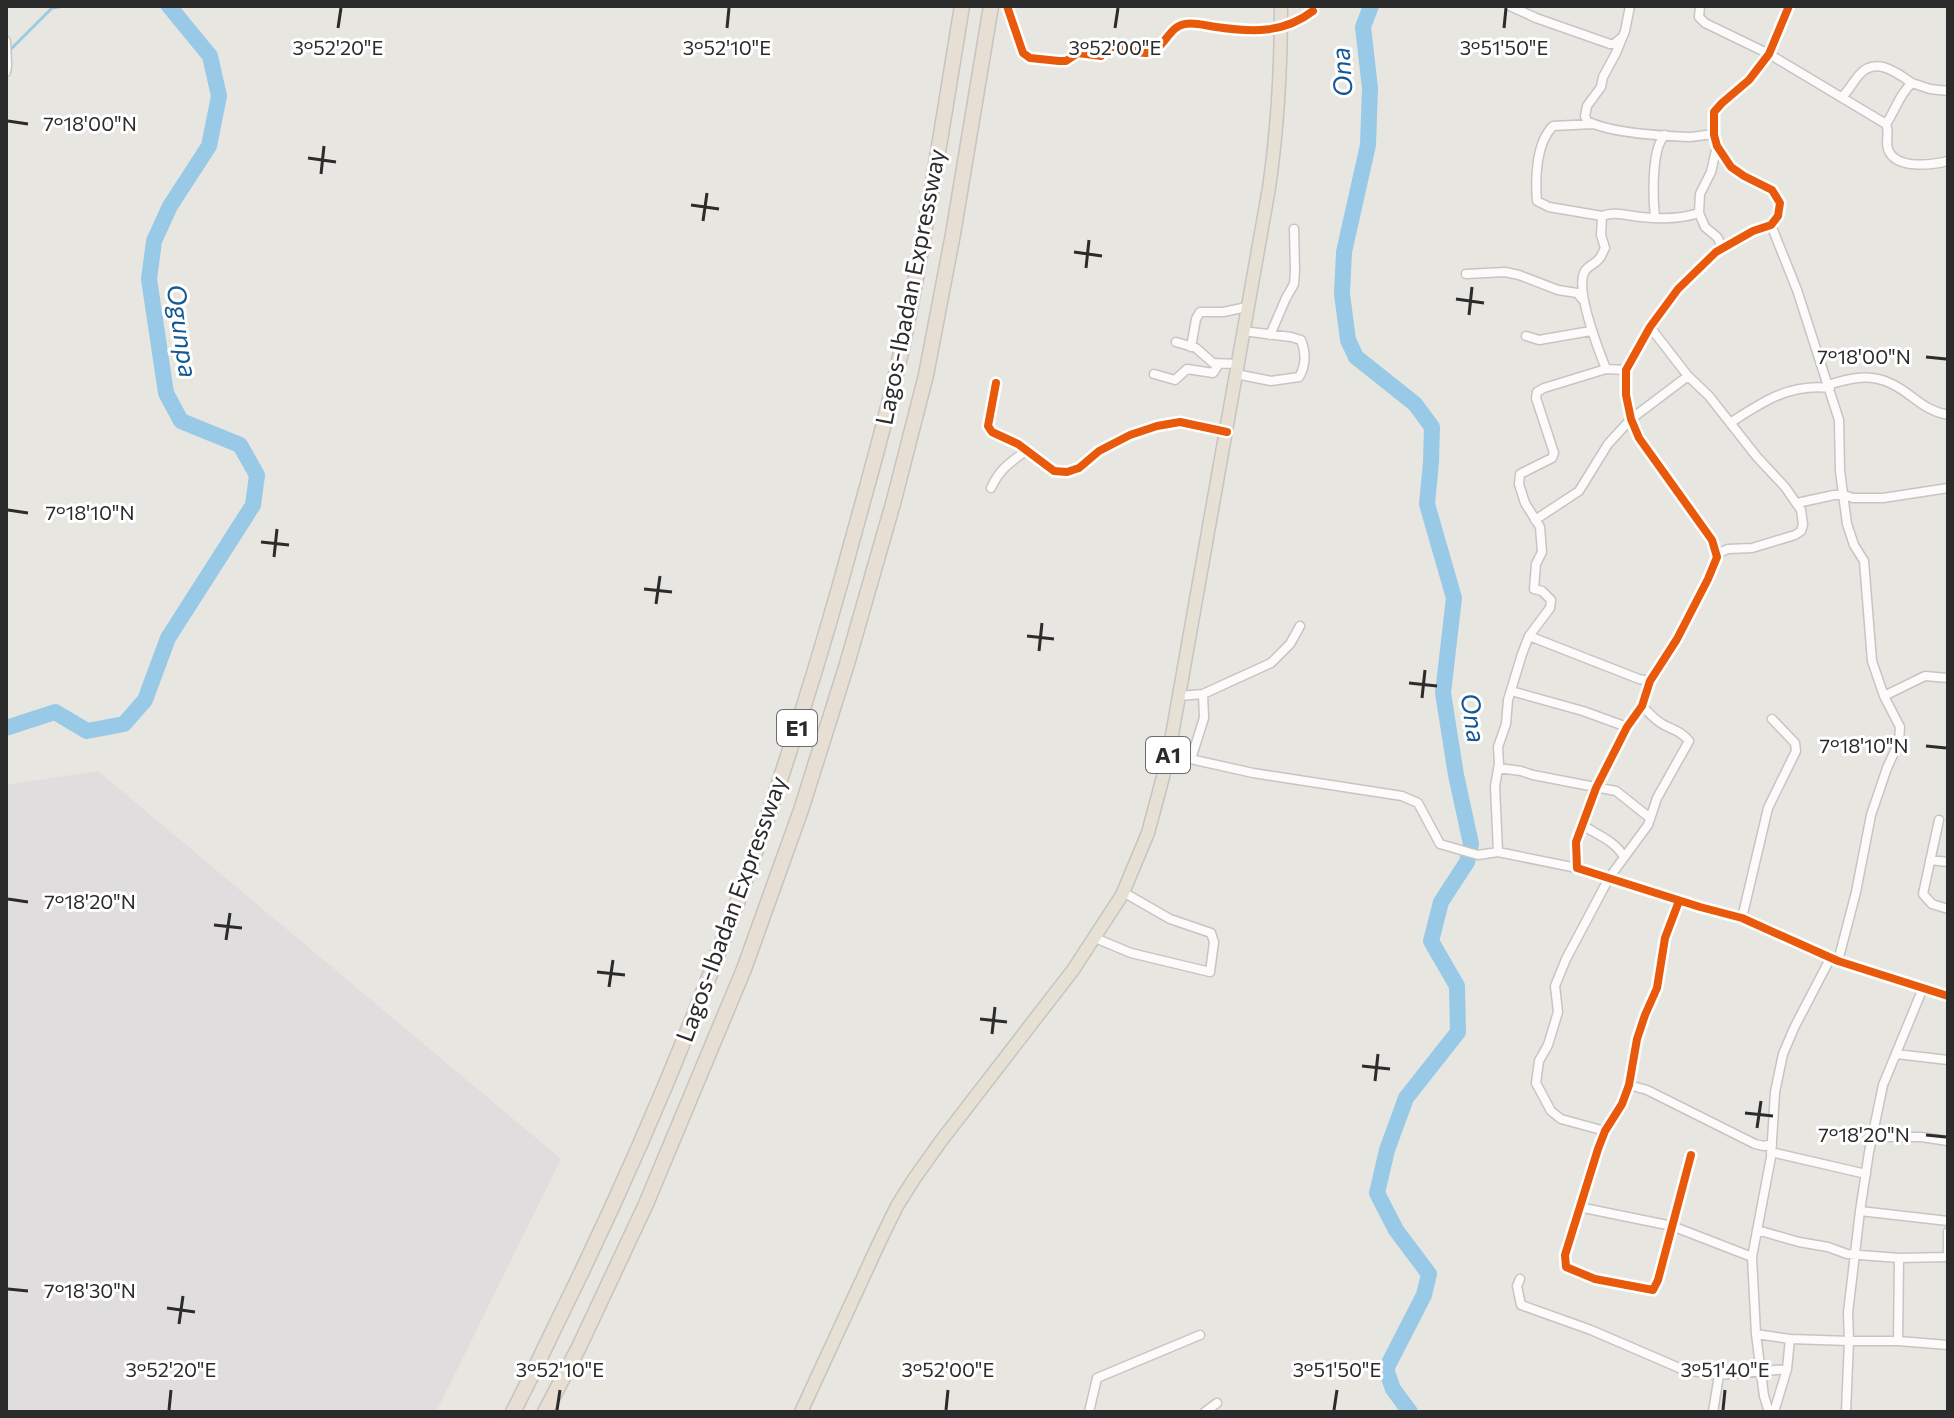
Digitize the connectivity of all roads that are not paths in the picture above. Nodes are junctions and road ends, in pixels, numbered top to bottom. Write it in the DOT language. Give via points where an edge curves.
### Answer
graph roads {
  1 [pos="962,6"];
  2 [pos="991,6"];
  3 [pos="1007,6"];
  4 [pos="1281,6"];
  5 [pos="1510,6"];
  6 [pos="1630,6"];
  7 [pos="1700,6"];
  8 [pos="1785,9"];
  9 [pos="1313,11"];
  10 [pos="1281,28"];
  11 [pos="1620,39"];
  12 [pos="6,41"];
  13 [pos="1769,54"];
  14 [pos="6,72"];
  15 [pos="1912,83"];
  16 [pos="1948,91"];
  17 [pos="1843,96"];
  18 [pos="1593,124"];
  19 [pos="1886,124"];
  20 [pos="1665,135"];
  21 [pos="1714,135"];
  22 [pos="1717,146"];
  23 [pos="1948,161"];
  24 [pos="1699,213"];
  25 [pos="1602,216"];
  26 [pos="1655,218"];
  27 [pos="1771,225"];
  28 [pos="1294,229"];
  29 [pos="1723,248"];
  30 [pos="1466,274"];
  31 [pos="1584,300"];
  32 [pos="1247,307"];
  33 [pos="1650,327"];
  34 [pos="1243,331"];
  35 [pos="1591,331"];
  36 [pos="1270,335"];
  37 [pos="1526,336"];
  38 [pos="1176,342"];
  39 [pos="1191,347"];
  40 [pos="1219,364"];
  41 [pos="1237,369"];
  42 [pos="1606,369"];
  43 [pos="1626,370"];
  44 [pos="1154,374"];
  45 [pos="1688,376"];
  46 [pos="996,383"];
  47 [pos="1829,386"];
  48 [pos="1948,415"];
  49 [pos="1631,419"];
  50 [pos="1730,423"];
  51 [pos="1227,432"];
  52 [pos="1026,451"];
  53 [pos="991,488"];
  54 [pos="1948,488"];
  55 [pos="1844,495"];
  56 [pos="1797,503"];
  57 [pos="1535,520"];
  58 [pos="1717,557"];
  59 [pos="1300,626"];
  60 [pos="1529,636"];
  61 [pos="1948,678"];
  62 [pos="1650,681"];
  63 [pos="1511,691"];
  64 [pos="1203,694"];
  65 [pos="1179,696"];
  66 [pos="1884,696"];
  67 [pos="1642,706"];
  68 [pos="1772,719"];
  69 [pos="1627,727"];
  70 [pos="1168,754"];
  71 [pos="1191,759"];
  72 [pos="1498,768"];
  73 [pos="1596,788"];
  74 [pos="1650,818"];
  75 [pos="1939,820"];
  76 [pos="1582,825"];
  77 [pos="1498,852"];
  78 [pos="1624,857"];
  79 [pos="1930,860"];
  80 [pos="1948,862"];
  81 [pos="1577,868"];
  82 [pos="1609,878"];
  83 [pos="1123,892"];
  84 [pos="1679,901"];
  85 [pos="1948,909"];
  86 [pos="1742,918"];
  87 [pos="1095,938"];
  88 [pos="1834,959"];
  89 [pos="1923,988"];
  90 [pos="1948,996"];
  91 [pos="1896,1054"];
  92 [pos="1948,1060"];
  93 [pos="1629,1085"];
  94 [pos="1605,1131"];
  95 [pos="1872,1137"];
  96 [pos="1948,1141"];
  97 [pos="1771,1148"];
  98 [pos="1691,1155"];
  99 [pos="1866,1174"];
  100 [pos="1579,1207"];
  101 [pos="1860,1211"];
  102 [pos="1948,1221"];
  103 [pos="1672,1226"];
  104 [pos="1757,1230"];
  105 [pos="1948,1232"];
  106 [pos="1855,1254"];
  107 [pos="1752,1257"];
  108 [pos="1948,1257"];
  109 [pos="1899,1258"];
  110 [pos="1520,1279"];
  111 [pos="1756,1334"];
  112 [pos="1200,1335"];
  113 [pos="1790,1339"];
  114 [pos="1849,1341"];
  115 [pos="1898,1341"];
  116 [pos="1948,1345"];
  117 [pos="1787,1369"];
  118 [pos="1760,1372"];
  119 [pos="1719,1375"];
  120 [pos="1217,1403"];
  121 [pos="513,1412"];
  122 [pos="545,1412"];
  123 [pos="801,1412"];
  124 [pos="1089,1412"];
  125 [pos="1205,1412"];
  126 [pos="1713,1412"];
  127 [pos="1772,1412"];
  128 [pos="1846,1412"];
  1 -- 121 [label="highway, Lagos-Ibadan Expressway / E1" via="886,414 790,751 669,1078 604,1227"];
  2 -- 122 [label="highway, Lagos-Ibadan Expressway / E1" via="926,375 801,810 744,969 646,1204"];
  3 -- 10 [label="street" via="1023,53 1059,61 1078,53 1101,56 1119,45 1150,53 1179,25 1188,23 1251,31"];
  4 -- 10 [label="highway, A1"];
  5 -- 11 [label="street" via="1610,44"];
  6 -- 11 [label="street"];
  7 -- 13 [label="street" via="1699,17 1705,23"];
  8 -- 13 [label="street"];
  9 -- 10 [label="street"];
  10 -- 32 [label="highway, A1" via="1277,133"];
  11 -- 18 [label="street" via="1601,87 1587,106 1585,116"];
  12 -- 14 [label="street"];
  13 -- 17 [label="street"];
  13 -- 21 [label="street" via="1714,112"];
  15 -- 16 [label="street"];
  15 -- 17 [label="street" via="1874,66 1864,69"];
  15 -- 19 [label="street"];
  17 -- 19 [label="street"];
  18 -- 20 [label="street"];
  18 -- 25 [label="street" via="1553,126 1545,134 1537,201"];
  19 -- 23 [label="street" via="1887,146 1896,160 1931,165"];
  20 -- 21 [label="street"];
  20 -- 26 [label="street" via="1657,150"];
  21 -- 22 [label="street"];
  22 -- 24 [label="street"];
  22 -- 27 [label="street" via="1731,167 1772,190 1780,203"];
  24 -- 26 [label="street"];
  24 -- 29 [label="street"];
  25 -- 26 [label="street"];
  25 -- 31 [label="street" via="1605,248 1582,276"];
  27 -- 29 [label="street"];
  27 -- 47 [label="street"];
  28 -- 36 [label="street" via="1294,284"];
  29 -- 33 [label="street" via="1678,289"];
  30 -- 31 [label="street" via="1519,275 1577,293"];
  31 -- 35 [label="street"];
  32 -- 34 [label="highway, A1"];
  32 -- 39 [label="street" via="1200,312"];
  33 -- 43 [label="street"];
  33 -- 45 [label="street"];
  34 -- 36 [label="street"];
  34 -- 41 [label="highway, A1"];
  35 -- 37 [label="street" via="1539,340"];
  35 -- 42 [label="street"];
  36 -- 41 [label="street" via="1301,340 1305,368 1299,377 1271,381"];
  38 -- 39 [label="street"];
  39 -- 40 [label="street"];
  40 -- 41 [label="street"];
  40 -- 44 [label="street" via="1213,373 1187,369 1175,380"];
  41 -- 51 [label="highway, A1"];
  42 -- 43 [label="street"];
  42 -- 57 [label="street" via="1537,392 1554,453 1518,479"];
  43 -- 49 [label="street"];
  45 -- 49 [label="street"];
  45 -- 50 [label="street"];
  46 -- 52 [label="street" via="988,426"];
  47 -- 48 [label="street" via="1870,377"];
  47 -- 50 [label="street" via="1797,388 1765,400"];
  47 -- 55 [label="street" via="1839,420"];
  49 -- 57 [label="street" via="1608,444 1579,491"];
  49 -- 58 [label="street" via="1712,540"];
  50 -- 56 [label="street"];
  51 -- 52 [label="street" via="1180,422 1157,426 1130,435 1067,472 1054,471"];
  51 -- 65 [label="highway, A1"];
  52 -- 53 [label="street" via="1005,466"];
  54 -- 55 [label="street" via="1883,498"];
  55 -- 56 [label="street"];
  55 -- 66 [label="street" via="1847,524 1864,561 1872,661"];
  56 -- 58 [label="street" via="1801,531 1752,548 1728,549"];
  57 -- 60 [label="street" via="1542,552 1534,589 1551,600"];
  58 -- 62 [label="street"];
  59 -- 64 [label="street" via="1271,663"];
  60 -- 62 [label="street"];
  60 -- 63 [label="street"];
  61 -- 66 [label="street" via="1925,676"];
  62 -- 67 [label="street"];
  63 -- 69 [label="street"];
  63 -- 72 [label="street"];
  64 -- 65 [label="street"];
  64 -- 71 [label="street" via="1204,718"];
  65 -- 70 [label="highway, A1"];
  66 -- 88 [label="street" via="1900,727 1899,742 1871,815 1856,892"];
  67 -- 69 [label="street"];
  67 -- 74 [label="street" via="1689,741"];
  68 -- 86 [label="street" via="1796,751 1768,808"];
  69 -- 73 [label="street"];
  70 -- 71 [label="street"];
  70 -- 83 [label="highway, A1" via="1148,833"];
  71 -- 77 [label="street" via="1402,796 1418,803 1440,844 1478,855"];
  72 -- 73 [label="street"];
  72 -- 77 [label="street"];
  73 -- 74 [label="street" via="1616,791"];
  73 -- 76 [label="street"];
  74 -- 78 [label="street"];
  75 -- 79 [label="street"];
  76 -- 78 [label="street"];
  76 -- 81 [label="street"];
  77 -- 81 [label="street"];
  78 -- 82 [label="street"];
  79 -- 80 [label="street"];
  79 -- 85 [label="street" via="1923,894"];
  81 -- 82 [label="street"];
  82 -- 84 [label="street"];
  82 -- 94 [label="street" via="1555,986 1558,1012 1536,1083 1561,1119"];
  83 -- 87 [label="highway, A1"];
  83 -- 87 [label="street" via="1170,919 1211,933 1210,972 1131,953"];
  84 -- 86 [label="street"];
  84 -- 93 [label="street" via="1665,938 1657,988 1637,1039"];
  86 -- 88 [label="street"];
  87 -- 123 [label="highway, A1" via="914,1179"];
  88 -- 89 [label="street"];
  88 -- 97 [label="street" via="1783,1054"];
  89 -- 90 [label="street"];
  89 -- 91 [label="street"];
  91 -- 92 [label="street"];
  91 -- 95 [label="street"];
  93 -- 94 [label="street"];
  93 -- 97 [label="street"];
  94 -- 100 [label="street"];
  95 -- 96 [label="street"];
  95 -- 99 [label="street"];
  97 -- 99 [label="street"];
  97 -- 104 [label="street"];
  98 -- 103 [label="street"];
  99 -- 101 [label="street"];
  100 -- 103 [label="street"];
  100 -- 103 [label="street" via="1566,1267 1595,1279 1653,1290"];
  101 -- 102 [label="street"];
  101 -- 106 [label="street"];
  103 -- 107 [label="street"];
  104 -- 106 [label="street"];
  104 -- 107 [label="street"];
  105 -- 108 [label="street"];
  106 -- 109 [label="street"];
  106 -- 114 [label="street"];
  107 -- 111 [label="street"];
  108 -- 109 [label="street"];
  109 -- 115 [label="street"];
  110 -- 119 [label="street" via="1521,1305 1655,1360"];
  111 -- 113 [label="street"];
  111 -- 118 [label="street"];
  112 -- 124 [label="street" via="1097,1378"];
  113 -- 114 [label="street"];
  113 -- 117 [label="street"];
  114 -- 115 [label="street"];
  114 -- 128 [label="street"];
  115 -- 116 [label="street"];
  117 -- 118 [label="street"];
  117 -- 127 [label="street"];
  118 -- 119 [label="street"];
  118 -- 127 [label="street"];
  119 -- 126 [label="street"];
  120 -- 125 [label="street"];
}
